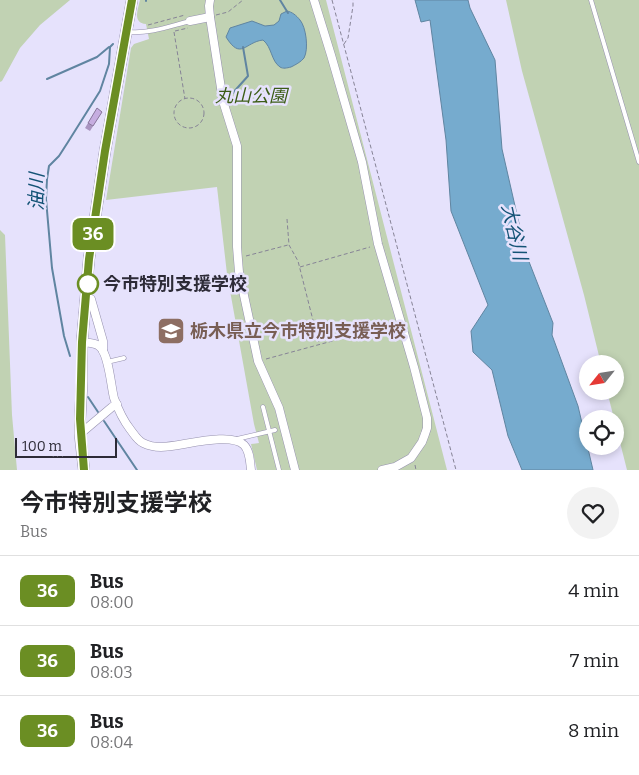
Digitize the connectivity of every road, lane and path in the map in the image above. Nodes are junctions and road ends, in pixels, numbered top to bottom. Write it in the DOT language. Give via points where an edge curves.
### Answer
graph roads {
  1 [pos="132,0"];
  2 [pos="210,0"];
  3 [pos="243,0"];
  4 [pos="314,0"];
  5 [pos="332,0"];
  6 [pos="353,0"];
  7 [pos="592,0"];
  8 [pos="209,13"];
  9 [pos="191,18"];
  10 [pos="146,26"];
  11 [pos="126,32"];
  12 [pos="174,32"];
  13 [pos="344,45"];
  14 [pos="185,99"];
  15 [pos="639,162"];
  16 [pos="287,220"];
  17 [pos="378,244"];
  18 [pos="289,245"];
  19 [pos="238,258"];
  20 [pos="299,268"];
  21 [pos="87,298"];
  22 [pos="400,322"];
  23 [pos="82,342"];
  24 [pos="320,345"];
  25 [pos="104,352"];
  26 [pos="124,358"];
  27 [pos="258,361"];
  28 [pos="107,362"];
  29 [pos="116,404"];
  30 [pos="263,407"];
  31 [pos="284,427"];
  32 [pos="272,430"];
  33 [pos="80,434"];
  34 [pos="235,440"];
  35 [pos="84,470"];
  36 [pos="251,470"];
  37 [pos="279,470"];
  38 [pos="295,470"];
  39 [pos="382,470"];
  40 [pos="456,470"];
  1 -- 11 [label="main road"];
  2 -- 8 [label="street"];
  3 -- 8 [label="path" via="224,14"];
  4 -- 17 [label="street" via="362,162"];
  5 -- 13 [label="path"];
  6 -- 13 [label="path" via="348,38"];
  7 -- 15 [label="lane"];
  8 -- 9 [label="street"];
  8 -- 19 [label="street" via="223,101 237,146"];
  9 -- 10 [label="path"];
  9 -- 11 [label="lane" via="142,33"];
  11 -- 21 [label="main road" via="89,259"];
  12 -- 14 [label="path"];
  13 -- 40 [label="path"];
  14 -- 14 [label="path" via="177,104 175,118 185,128 195,127 204,116 202,106 195,100"];
  16 -- 18 [label="path"];
  17 -- 20 [label="path"];
  17 -- 22 [label="street"];
  18 -- 19 [label="path"];
  18 -- 20 [label="path"];
  19 -- 27 [label="street"];
  20 -- 24 [label="path"];
  21 -- 23 [label="main road"];
  21 -- 25 [label="street" via="91,299"];
  22 -- 24 [label="path"];
  22 -- 39 [label="street" via="425,408 427,428 411,458"];
  23 -- 25 [label="street" via="98,345"];
  23 -- 33 [label="main road"];
  24 -- 27 [label="path"];
  25 -- 28 [label="street"];
  26 -- 28 [label="lane"];
  27 -- 31 [label="street"];
  28 -- 29 [label="street"];
  29 -- 33 [label="street"];
  29 -- 34 [label="street" via="129,428 148,445 163,447"];
  30 -- 32 [label="lane"];
  31 -- 32 [label="street"];
  31 -- 38 [label="street"];
  32 -- 34 [label="lane"];
  32 -- 37 [label="lane"];
  33 -- 35 [label="main road"];
  34 -- 36 [label="street" via="246,448"];
}
